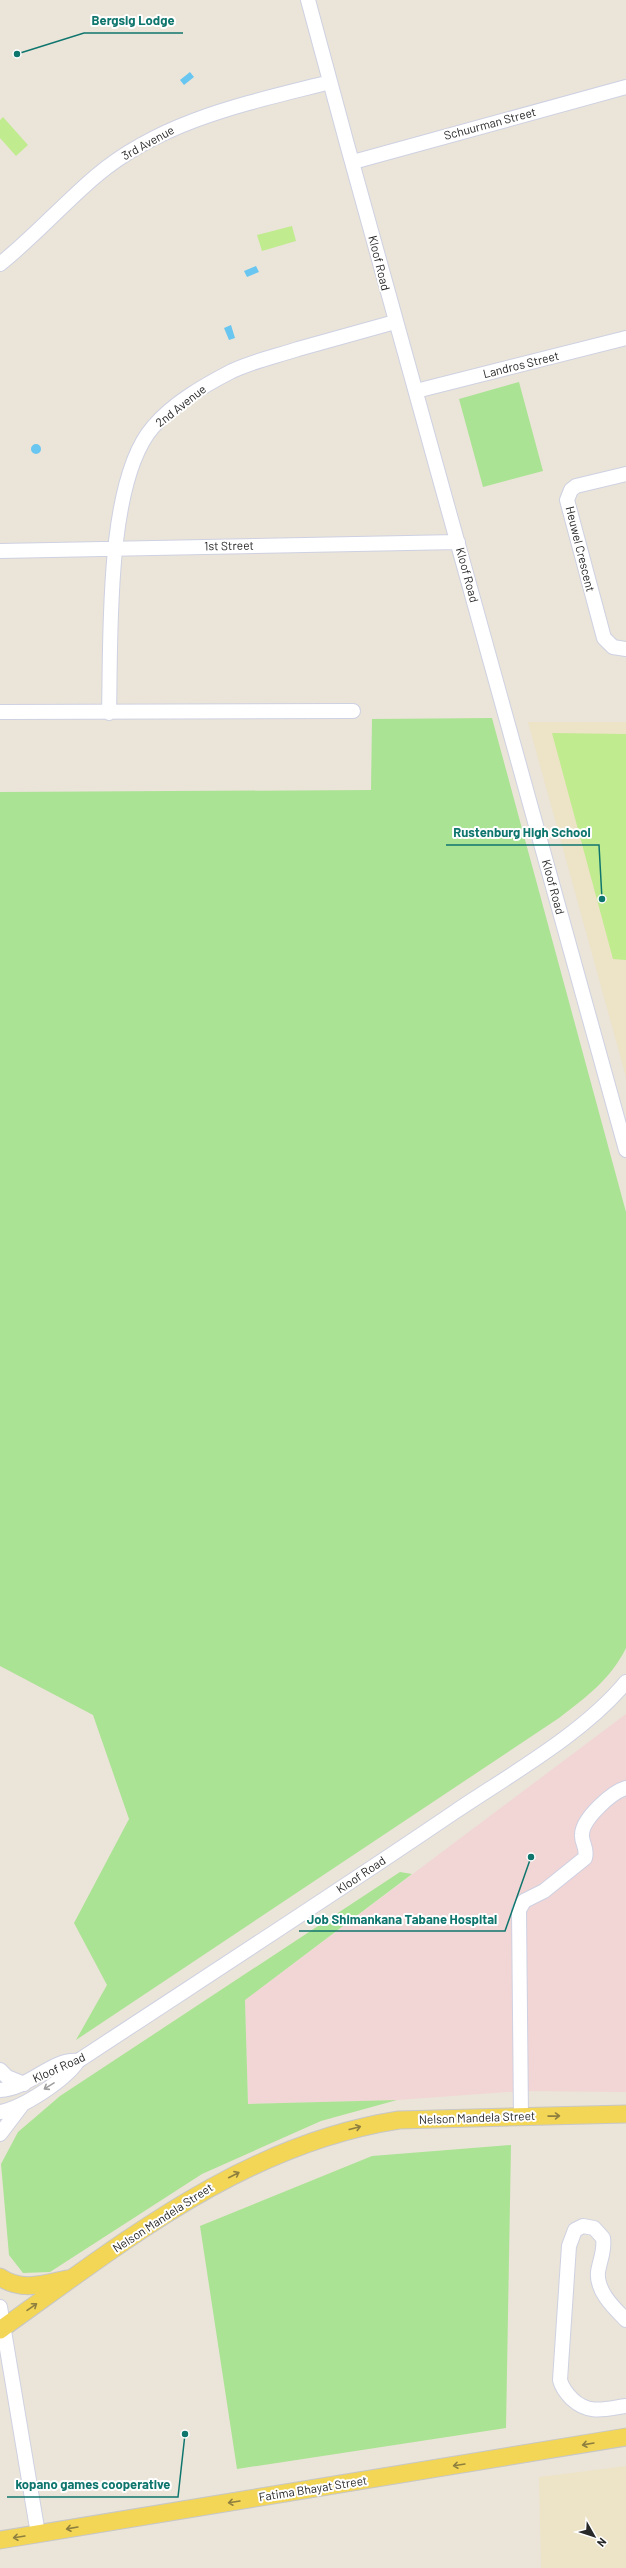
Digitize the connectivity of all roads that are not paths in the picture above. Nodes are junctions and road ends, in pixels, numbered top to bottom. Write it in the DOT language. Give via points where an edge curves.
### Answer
graph roads {
  1 [pos="308,0"];
  2 [pos="330,82"];
  3 [pos="626,86"];
  4 [pos="353,162"];
  5 [pos="0,264"];
  6 [pos="394,322"];
  7 [pos="626,338"];
  8 [pos="416,391"];
  9 [pos="626,474"];
  10 [pos="458,542"];
  11 [pos="116,549"];
  12 [pos="0,551"];
  13 [pos="626,649"];
  14 [pos="353,711"];
  15 [pos="0,712"];
  16 [pos="108,713"];
  17 [pos="626,1150"];
  18 [pos="626,1682"];
  19 [pos="626,1788"];
  20 [pos="78,2061"];
  21 [pos="0,2070"];
  22 [pos="24,2084"];
  23 [pos="1,2091"];
  24 [pos="25,2102"];
  25 [pos="0,2112"];
  26 [pos="626,2114"];
  27 [pos="521,2117"];
  28 [pos="0,2134"];
  29 [pos="75,2277"];
  30 [pos="0,2278"];
  31 [pos="0,2307"];
  32 [pos="626,2320"];
  33 [pos="2,2328"];
  34 [pos="626,2406"];
  35 [pos="626,2437"];
  36 [pos="38,2534"];
  37 [pos="0,2540"];
  1 -- 2 [label="street, Kloof Road"];
  2 -- 4 [label="street, Kloof Road"];
  2 -- 5 [label="street, 3rd Avenue" via="237,106 173,128 119,158 96,176"];
  3 -- 4 [label="street, Schuurman Street"];
  4 -- 6 [label="street, Kloof Road"];
  6 -- 8 [label="street, Kloof Road"];
  6 -- 11 [label="street, 2nd Avenue" via="268,358 233,371 207,385 166,414 153,427 133,460 125,489"];
  7 -- 8 [label="street, Landros Street"];
  8 -- 10 [label="street, Kloof Road"];
  9 -- 13 [label="street, Heuwel Crescent" via="576,486 571,490 567,500 604,638 613,647"];
  10 -- 11 [label="street, 1st Street"];
  10 -- 17 [label="street, Kloof Road"];
  11 -- 12 [label="street, 1st Street"];
  11 -- 16 [label="street, 2nd Avenue"];
  14 -- 16 [label="street"];
  15 -- 16 [label="street"];
  18 -- 20 [label="street, Kloof Road" via="606,1704 570,1733 360,1876"];
  19 -- 27 [label="street" via="613,1794 585,1824 582,1834 586,1848 585,1858 544,1891 524,1901 519,1910"];
  20 -- 22 [label="street, Kloof Road" via="64,2063"];
  20 -- 24 [label="street, one-way" via="68,2074"];
  21 -- 22 [label="street" via="12,2080"];
  22 -- 23 [label="street, Kloof Road"];
  24 -- 25 [label="street"];
  24 -- 28 [label="street"];
  27 -- 26 [label="main road, Nelson Mandela Street, one-way"];
  29 -- 27 [label="main road, Nelson Mandela Street, one-way" via="197,2194 250,2166 321,2138 366,2125 399,2120"];
  29 -- 30 [label="main road" via="33,2286 19,2285"];
  33 -- 29 [label="main road, Nelson Mandela Street, one-way"];
  31 -- 33 [label="street"];
  32 -- 34 [label="street" via="611,2304 599,2281 598,2273 605,2246 603,2238 594,2228 583,2226 575,2230 569,2246 560,2380 562,2387 587,2409"];
  33 -- 36 [label="street"];
  35 -- 36 [label="main road, Fatima Bhayat Street, one-way"];
  36 -- 37 [label="main road, Fatima Bhayat Street, one-way"];
}
